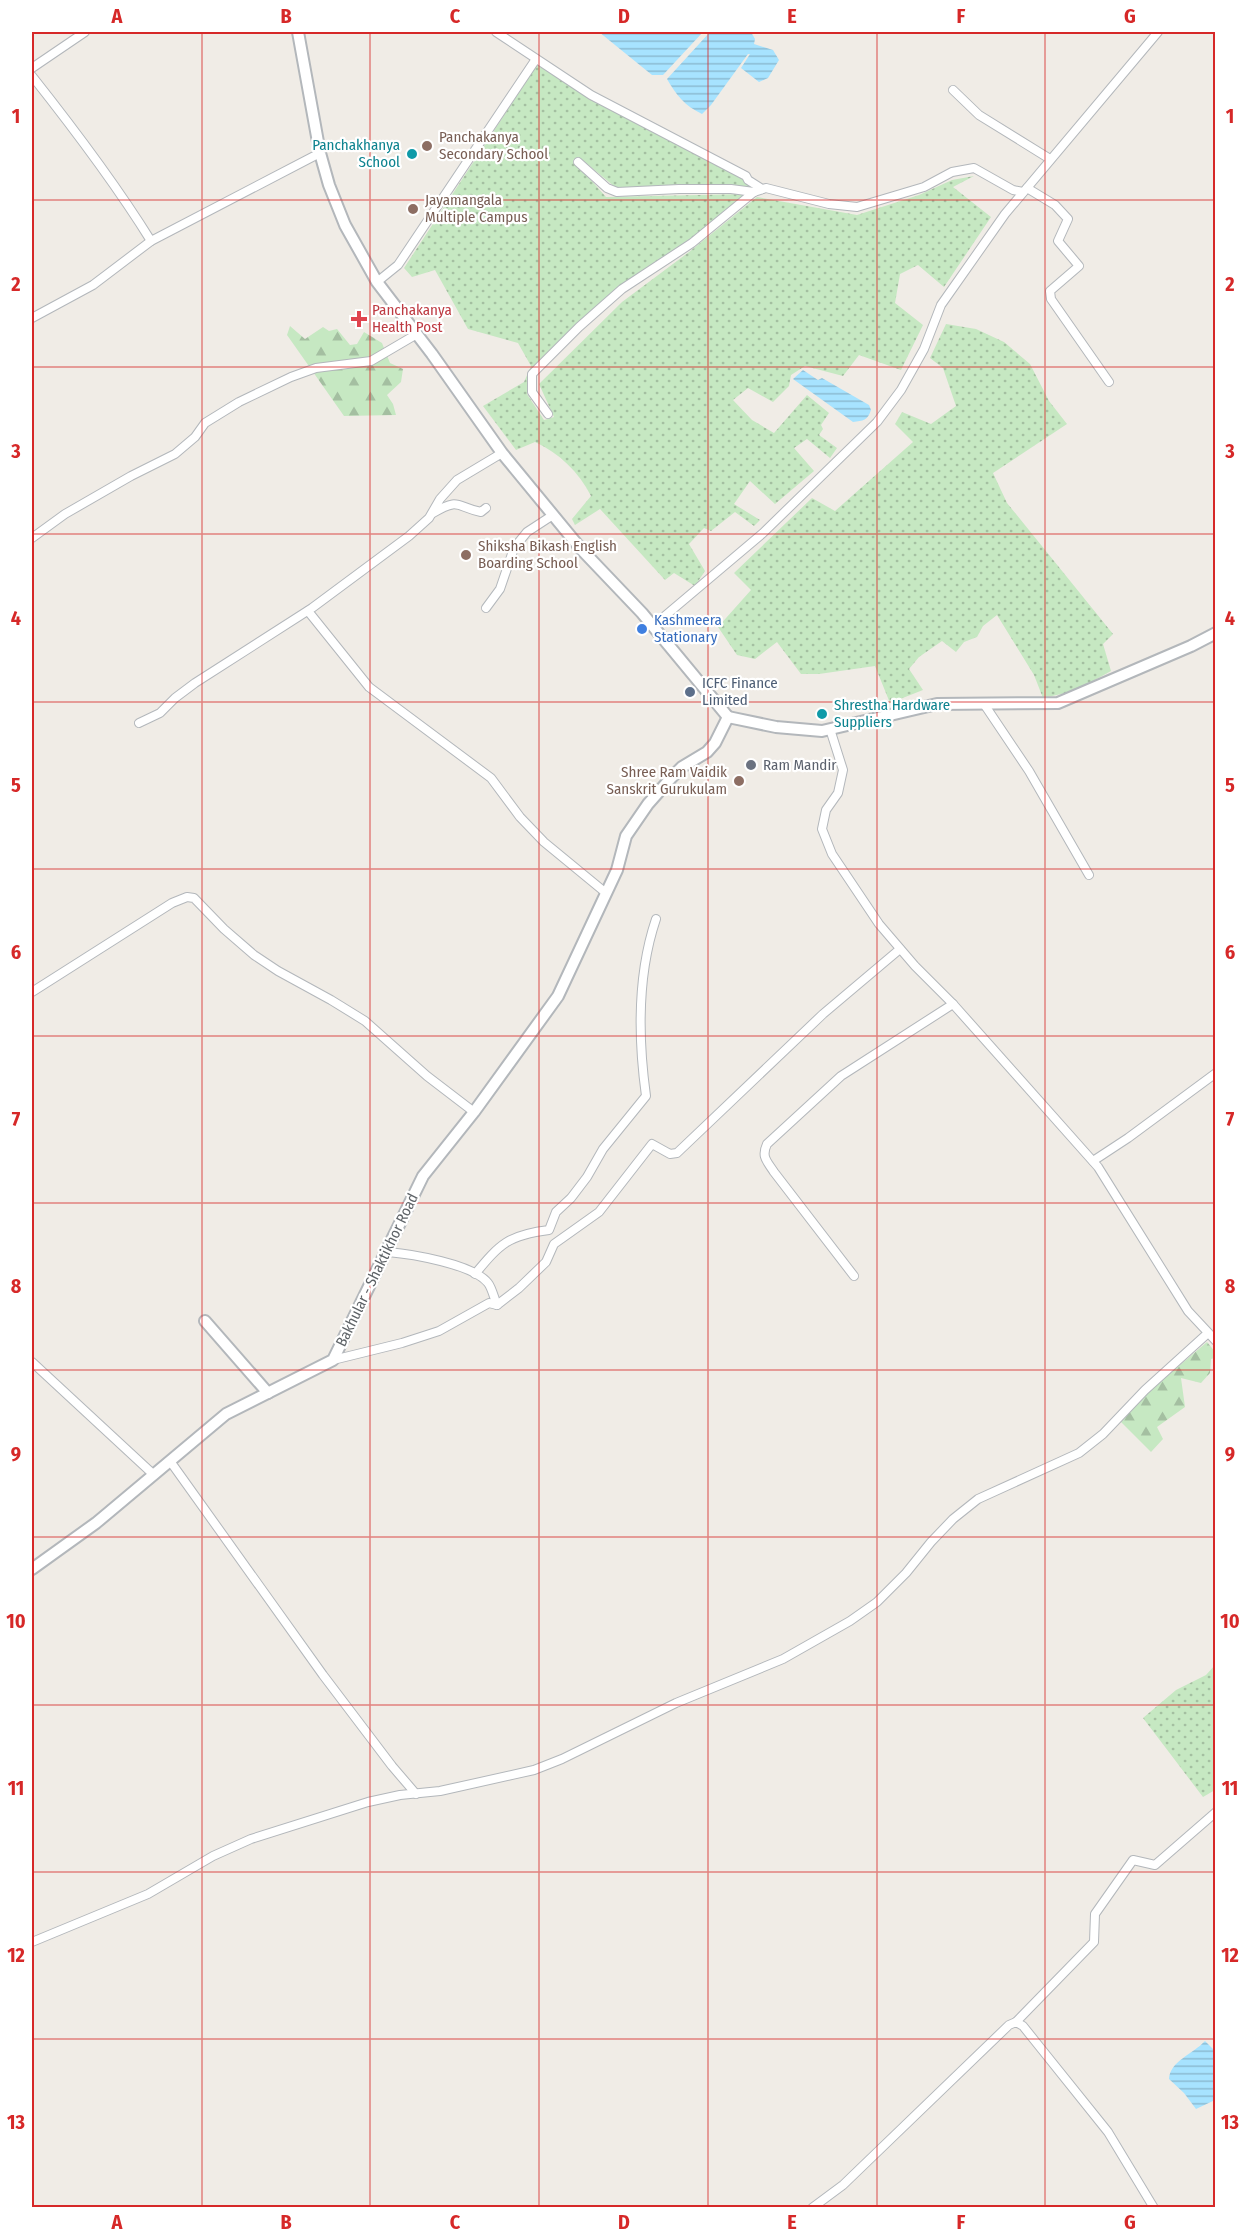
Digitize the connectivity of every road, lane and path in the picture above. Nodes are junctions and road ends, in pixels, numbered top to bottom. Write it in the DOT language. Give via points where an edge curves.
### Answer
graph roads {
  1 [pos="85,32"];
  2 [pos="298,32"];
  3 [pos="511,32"];
  4 [pos="1158,32"];
  5 [pos="498,33"];
  6 [pos="536,59"];
  7 [pos="32,68"];
  8 [pos="32,76"];
  9 [pos="952,90"];
  10 [pos="320,153"];
  11 [pos="1050,159"];
  12 [pos="578,162"];
  13 [pos="1025,190"];
  14 [pos="758,191"];
  15 [pos="151,241"];
  16 [pos="377,282"];
  17 [pos="32,318"];
  18 [pos="417,334"];
  19 [pos="1109,382"];
  20 [pos="548,414"];
  21 [pos="502,453"];
  22 [pos="486,508"];
  23 [pos="431,514"];
  24 [pos="553,515"];
  25 [pos="32,538"];
  26 [pos="486,608"];
  27 [pos="308,611"];
  28 [pos="653,626"];
  29 [pos="1215,633"];
  30 [pos="984,704"];
  31 [pos="728,717"];
  32 [pos="139,723"];
  33 [pos="830,729"];
  34 [pos="1089,875"];
  35 [pos="606,893"];
  36 [pos="656,919"];
  37 [pos="900,949"];
  38 [pos="32,992"];
  39 [pos="953,1004"];
  40 [pos="1215,1073"];
  41 [pos="474,1112"];
  42 [pos="1093,1161"];
  43 [pos="388,1252"];
  44 [pos="475,1274"];
  45 [pos="854,1276"];
  46 [pos="496,1305"];
  47 [pos="205,1321"];
  48 [pos="1208,1333"];
  49 [pos="1215,1341"];
  50 [pos="333,1360"];
  51 [pos="32,1362"];
  52 [pos="268,1393"];
  53 [pos="170,1461"];
  54 [pos="154,1474"];
  55 [pos="32,1569"];
  56 [pos="416,1794"];
  57 [pos="1215,1812"];
  58 [pos="32,1942"];
  59 [pos="1016,2022"];
  60 [pos="812,2208"];
  61 [pos="1154,2208"];
  1 -- 7 [label="street"];
  2 -- 10 [label="street"];
  3 -- 5 [label="street"];
  4 -- 11 [label="street"];
  5 -- 6 [label="street"];
  6 -- 14 [label="street" via="591,95 746,176"];
  6 -- 16 [label="street" via="398,265"];
  8 -- 15 [label="street" via="125,199"];
  9 -- 11 [label="street" via="980,115"];
  10 -- 15 [label="street"];
  10 -- 16 [label="street" via="345,225"];
  11 -- 13 [label="street"];
  12 -- 14 [label="street" via="617,192"];
  13 -- 14 [label="street" via="1013,190 974,168 952,172 924,188 858,207 766,188"];
  13 -- 19 [label="street" via="1055,205 1068,219 1058,241 1079,266 1050,291 1051,299"];
  13 -- 28 [label="street" via="941,305 918,359 877,422 763,533"];
  14 -- 20 [label="street" via="692,243 622,290 532,374 532,392"];
  15 -- 17 [label="street" via="93,285"];
  16 -- 18 [label="street"];
  18 -- 21 [label="street"];
  18 -- 25 [label="street" via="371,361 316,368 239,402 205,423 175,454 65,514"];
  21 -- 23 [label="street" via="457,480"];
  21 -- 24 [label="street"];
  22 -- 23 [label="street" via="481,512 453,504"];
  23 -- 27 [label="street" via="409,536"];
  24 -- 26 [label="street" via="527,532 514,548 500,589"];
  24 -- 28 [label="street"];
  27 -- 32 [label="street" via="195,683 160,713"];
  27 -- 35 [label="street" via="369,687 491,778 520,818"];
  28 -- 31 [label="street"];
  29 -- 30 [label="street" via="1058,703"];
  30 -- 33 [label="street" via="937,704"];
  30 -- 34 [label="street" via="1029,771"];
  31 -- 33 [label="street" via="776,727"];
  31 -- 35 [label="street, Bakhular - Shaktikhor Road" via="711,747 682,768 648,804 626,836"];
  33 -- 37 [label="street" via="843,770 838,793 826,810 822,829 832,854"];
  35 -- 41 [label="street, Bakhular - Shaktikhor Road" via="558,996"];
  36 -- 44 [label="street" via="641,996 646,1096 603,1149 571,1198 556,1212 549,1230 524,1233 504,1242"];
  37 -- 39 [label="street"];
  37 -- 46 [label="street" via="814,1022 677,1153 670,1154 652,1144 599,1212 554,1244 546,1262"];
  38 -- 41 [label="street" via="172,903 194,898 254,955 365,1021"];
  39 -- 42 [label="street"];
  39 -- 45 [label="street" via="841,1076 763,1152"];
  40 -- 42 [label="street"];
  41 -- 43 [label="street, Bakhular - Shaktikhor Road" via="423,1176"];
  42 -- 48 [label="street" via="1188,1311"];
  43 -- 44 [label="street" via="451,1264"];
  43 -- 50 [label="street, Bakhular - Shaktikhor Road"];
  44 -- 46 [label="street" via="488,1282"];
  46 -- 50 [label="street" via="489,1304 439,1331"];
  47 -- 52 [label="street"];
  48 -- 49 [label="street"];
  48 -- 56 [label="street" via="1079,1453 978,1499 946,1527 877,1602 818,1641 534,1770"];
  50 -- 52 [label="street, Bakhular - Shaktikhor Road"];
  51 -- 54 [label="street"];
  52 -- 53 [label="street, Bakhular - Shaktikhor Road" via="226,1414"];
  53 -- 54 [label="street, Bakhular - Shaktikhor Road"];
  53 -- 56 [label="street" via="323,1675"];
  54 -- 55 [label="street, Bakhular - Shaktikhor Road" via="96,1523"];
  56 -- 58 [label="street" via="368,1802 251,1839 148,1894"];
  57 -- 59 [label="street" via="1155,1865 1133,1860 1095,1914 1094,1942"];
  59 -- 60 [label="street" via="1008,2025 843,2186"];
  59 -- 61 [label="street" via="1108,2132"];
}
